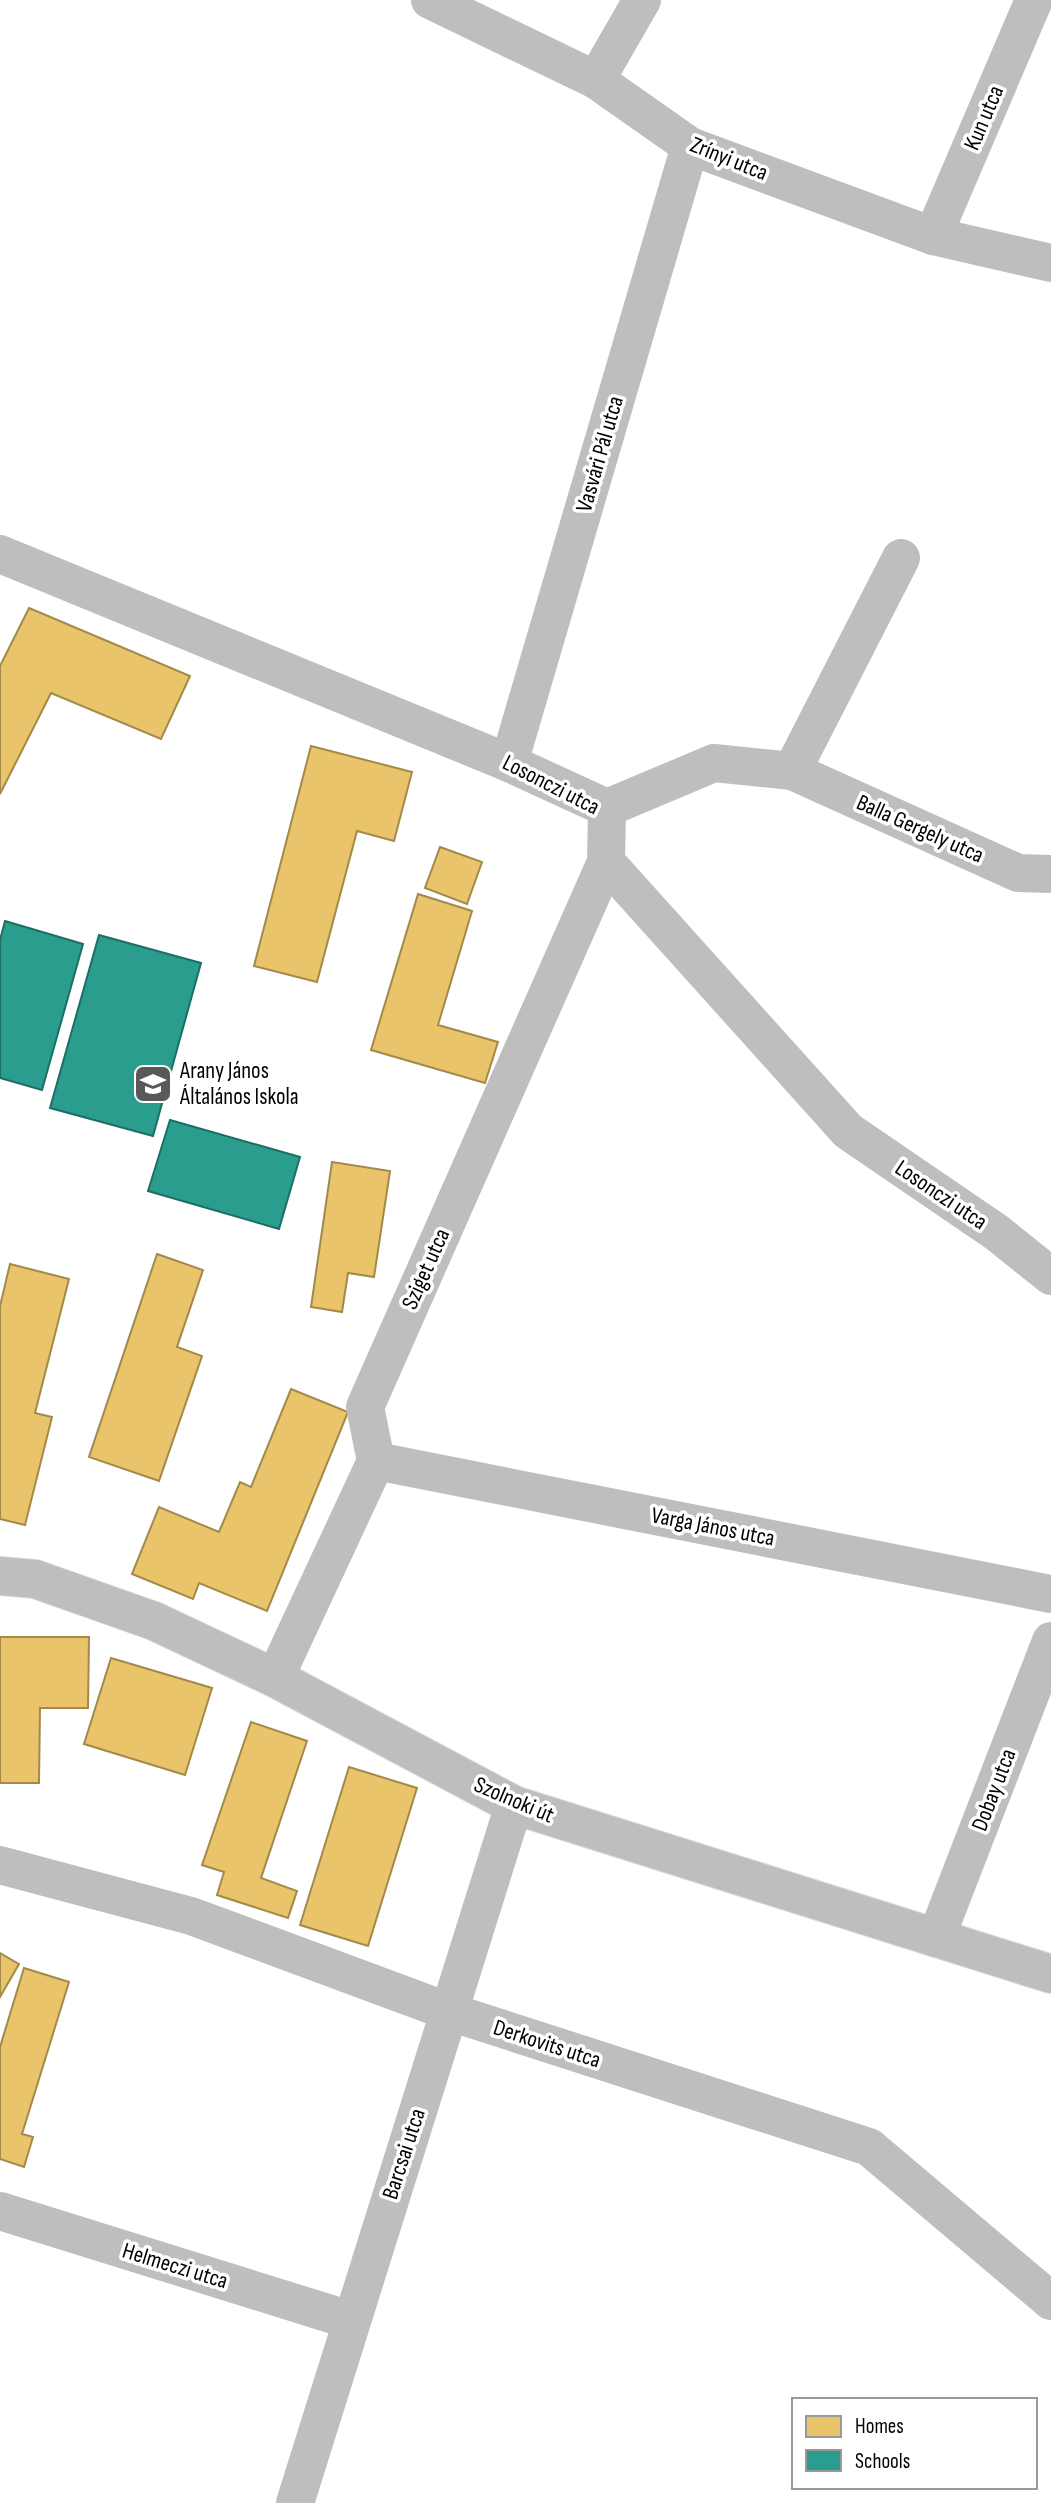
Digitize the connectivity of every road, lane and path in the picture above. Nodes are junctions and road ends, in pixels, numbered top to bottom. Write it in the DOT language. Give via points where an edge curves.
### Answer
graph roads {
  1 [pos="430,0"];
  2 [pos="642,0"];
  3 [pos="1034,0"];
  4 [pos="597,80"];
  5 [pos="691,146"];
  6 [pos="933,236"];
  7 [pos="1051,263"];
  8 [pos="0,554"];
  9 [pos="901,558"];
  10 [pos="509,763"];
  11 [pos="792,771"];
  12 [pos="607,808"];
  13 [pos="606,862"];
  14 [pos="1051,874"];
  15 [pos="1051,1276"];
  16 [pos="376,1461"];
  17 [pos="0,1576"];
  18 [pos="1051,1594"];
  19 [pos="1051,1641"];
  20 [pos="275,1678"];
  21 [pos="514,1805"];
  22 [pos="0,1865"];
  23 [pos="936,1938"];
  24 [pos="1051,1974"];
  25 [pos="450,2012"];
  26 [pos="0,2211"];
  27 [pos="1051,2301"];
  28 [pos="350,2320"];
  29 [pos="295,2503"];
  1 -- 4 [label="street, Zrínyi utca"];
  2 -- 4 [label="street"];
  3 -- 6 [label="street, Kun utca"];
  4 -- 5 [label="street, Zrínyi utca"];
  5 -- 6 [label="street, Zrínyi utca"];
  5 -- 10 [label="street, Vasvári Pál utca"];
  6 -- 7 [label="street, Zrínyi utca"];
  8 -- 10 [label="street, Losonczi utca"];
  9 -- 11 [label="street"];
  10 -- 12 [label="street, Losonczi utca"];
  11 -- 12 [label="street, Balla Gergely utca" via="715,762"];
  11 -- 14 [label="street, Balla Gergely utca" via="1018,873"];
  12 -- 13 [label="street, Losonczi utca"];
  13 -- 15 [label="street, Losonczi utca" via="848,1132 996,1231"];
  13 -- 16 [label="street, Sziget utca" via="365,1407"];
  16 -- 18 [label="street, Varga János utca"];
  16 -- 20 [label="street"];
  17 -- 20 [label="street, Szolnoki út" via="35,1579 154,1621"];
  19 -- 23 [label="street, Dobay utca"];
  20 -- 21 [label="street, Szolnoki út"];
  21 -- 23 [label="street, Szolnoki út"];
  21 -- 25 [label="street, Barcsai utca"];
  22 -- 25 [label="street, Derkovits utca" via="191,1916"];
  23 -- 24 [label="street, Szolnoki út"];
  25 -- 27 [label="street, Derkovits utca" via="869,2147"];
  25 -- 28 [label="street, Barcsai utca"];
  26 -- 28 [label="street, Helmeczi utca"];
  28 -- 29 [label="street, Barcsai utca"];
}
